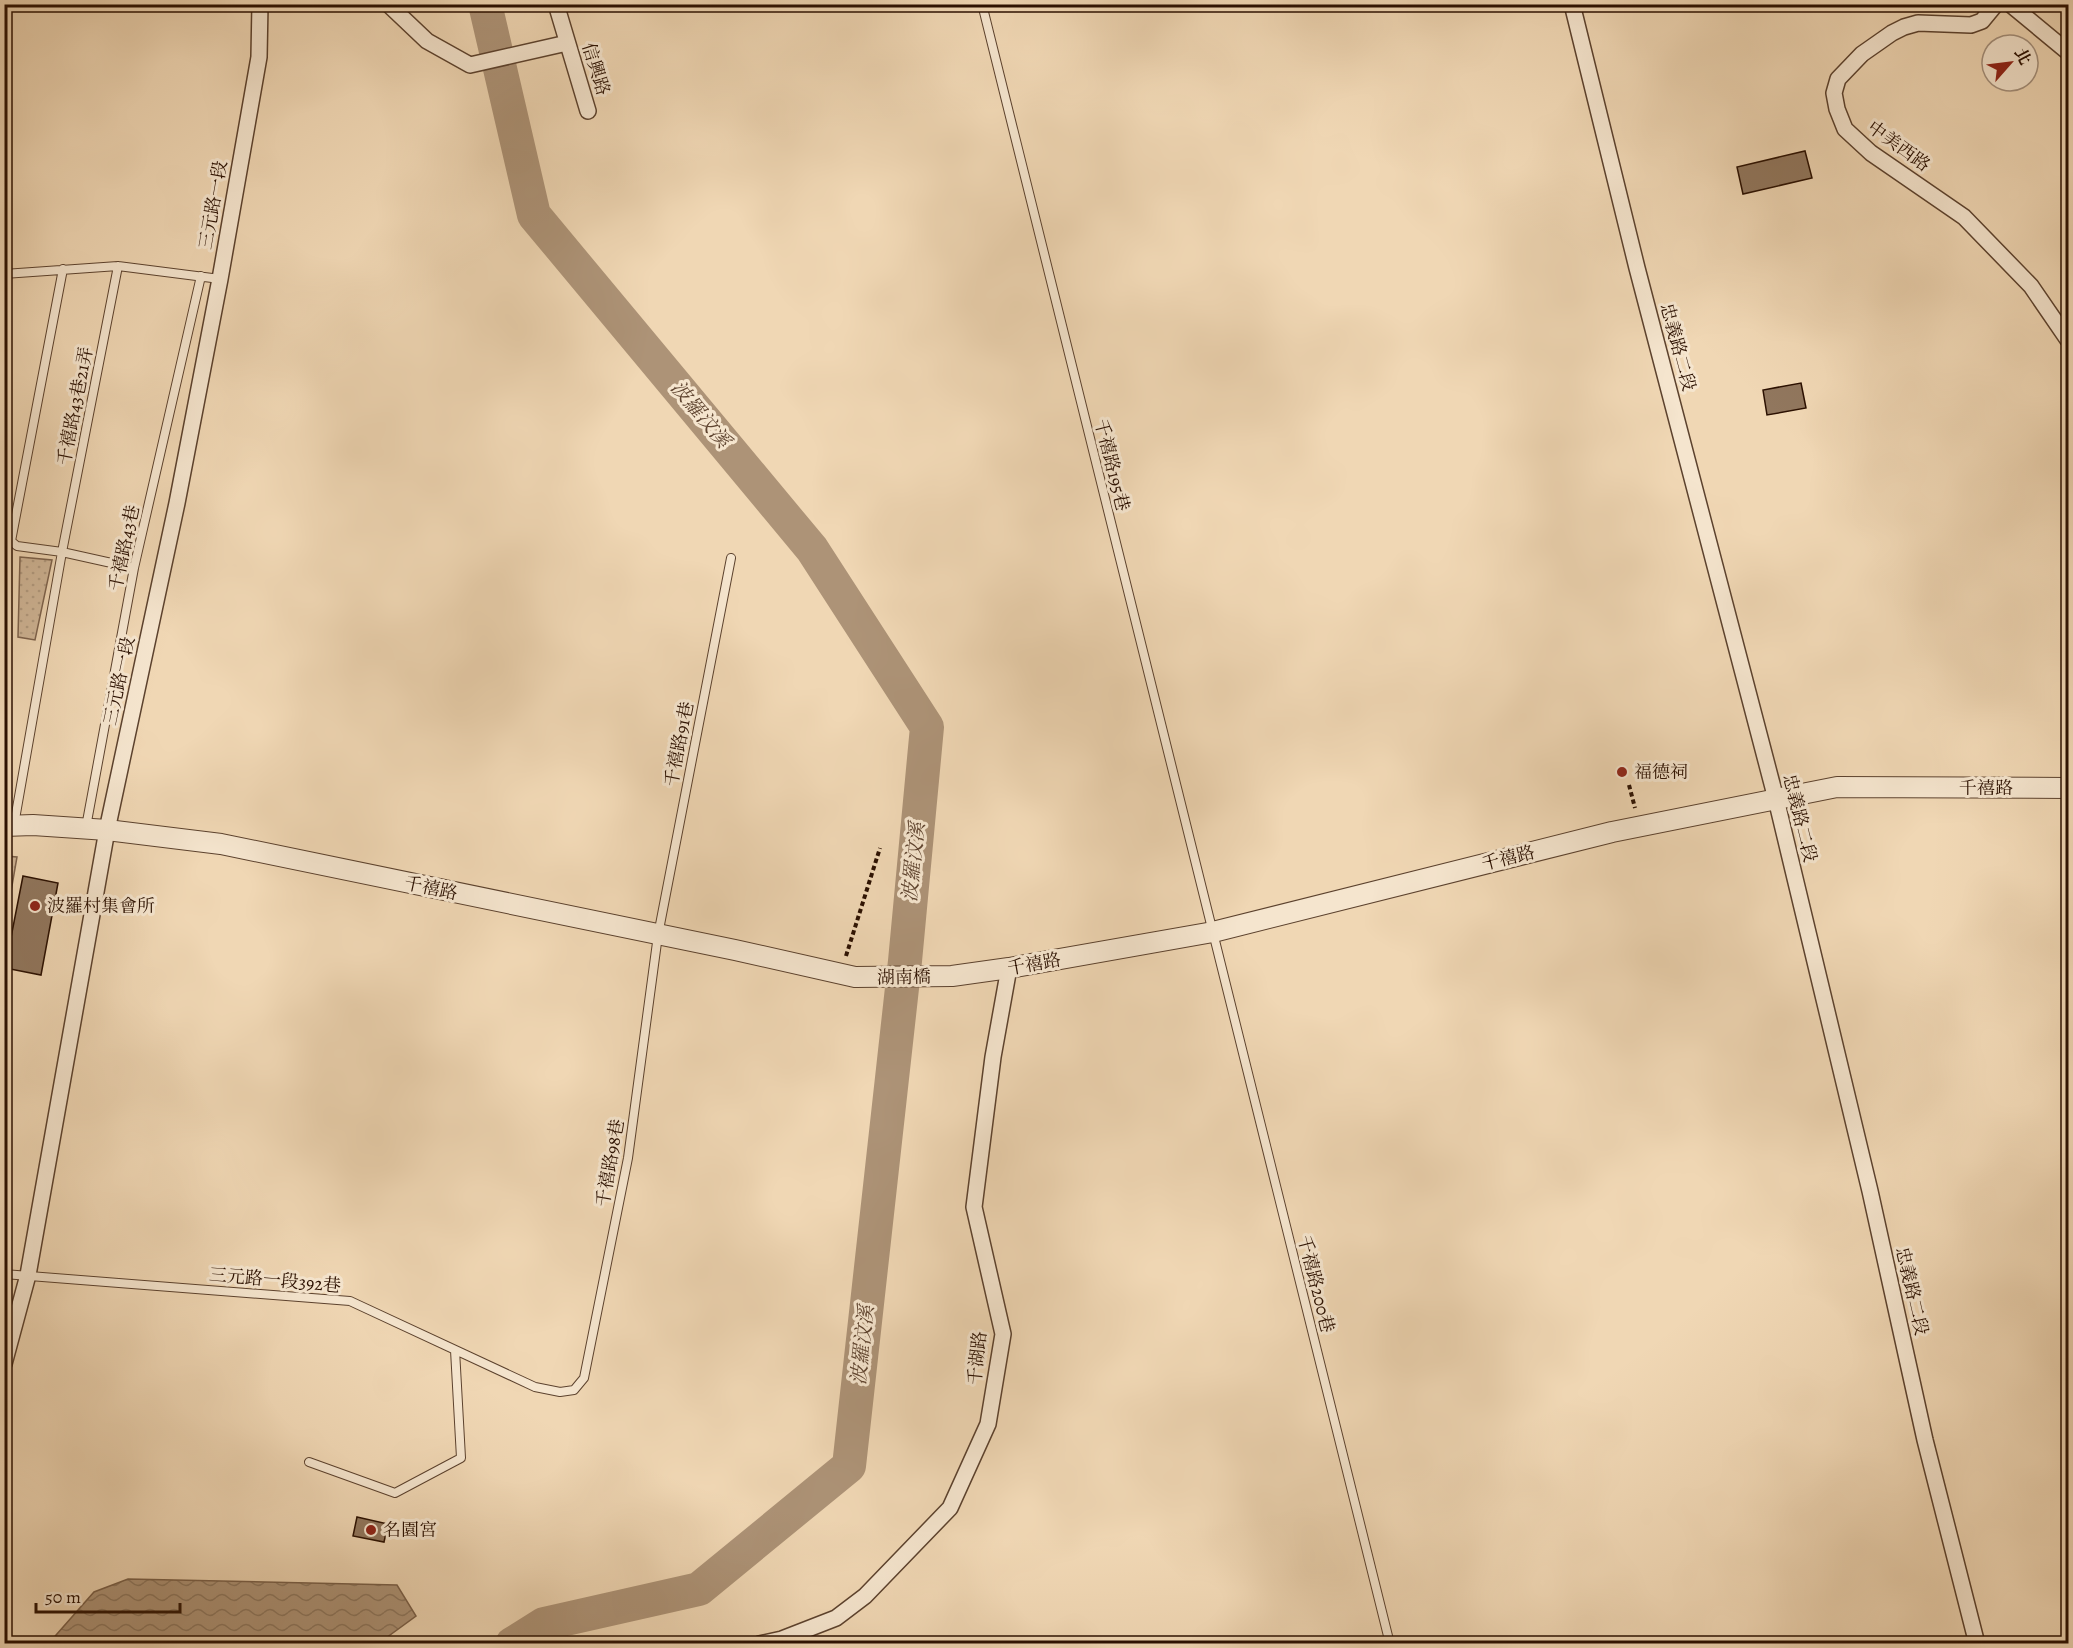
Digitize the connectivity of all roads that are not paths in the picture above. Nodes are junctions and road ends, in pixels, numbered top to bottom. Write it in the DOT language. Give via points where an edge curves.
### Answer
graph roads {
  1 [pos="260,4"];
  2 [pos="388,4"];
  3 [pos="556,4"];
  4 [pos="982,4"];
  5 [pos="1572,4"];
  6 [pos="1996,4"];
  7 [pos="2010,4"];
  8 [pos="567,43"];
  9 [pos="2068,52"];
  10 [pos="588,111"];
  11 [pos="118,266"];
  12 [pos="63,269"];
  13 [pos="4,274"];
  14 [pos="201,276"];
  15 [pos="220,279"];
  16 [pos="2068,340"];
  17 [pos="62,552"];
  18 [pos="731,558"];
  19 [pos="134,568"];
  20 [pos="2068,788"];
  21 [pos="1776,799"];
  22 [pos="9,826"];
  23 [pos="86,828"];
  24 [pos="107,830"];
  25 [pos="1213,932"];
  26 [pos="658,935"];
  27 [pos="1009,968"];
  28 [pos="848,976"];
  29 [pos="952,976"];
  30 [pos="4,1274"];
  31 [pos="27,1275"];
  32 [pos="455,1350"];
  33 [pos="4,1364"];
  34 [pos="574,1390"];
  35 [pos="309,1462"];
  36 [pos="783,1641"];
  37 [pos="759,1644"];
  38 [pos="1390,1644"];
  39 [pos="1977,1644"];
  1 -- 15 [label="street, 三元路一段" via="259,57"];
  2 -- 8 [label="street" via="427,41 470,65"];
  3 -- 8 [label="street, 信興路"];
  4 -- 25 [label="lane, 千禧路195巷"];
  5 -- 21 [label="street, 忠義路二段"];
  6 -- 16 [label="street, 中美西路" via="1982,21 1971,25 1918,23 1892,33 1862,54 1838,80 1834,93 1837,109 1845,129 1871,153 1964,217 2031,286"];
  7 -- 9 [label="street"];
  8 -- 10 [label="street, 信興路"];
  11 -- 12 [label="lane"];
  11 -- 14 [label="lane"];
  11 -- 17 [label="lane, 千禧路43巷21弄"];
  12 -- 13 [label="lane"];
  12 -- 17 [label="lane, 千禧路43巷21弄" via="11,541 17,546"];
  14 -- 15 [label="lane"];
  14 -- 19 [label="lane, 千禧路43巷"];
  15 -- 24 [label="street, 三元路一段"];
  17 -- 19 [label="lane, 千禧路43巷21弄"];
  17 -- 22 [label="lane"];
  18 -- 26 [label="lane, 千禧路91巷"];
  19 -- 23 [label="lane, 千禧路43巷"];
  20 -- 21 [label="street, 千禧路" via="1837,787"];
  21 -- 25 [label="street, 千禧路" via="1612,832"];
  21 -- 39 [label="street, 忠義路二段"];
  22 -- 23 [label="street, 千禧路"];
  23 -- 24 [label="street, 千禧路"];
  24 -- 26 [label="street, 千禧路" via="221,844"];
  24 -- 31 [label="street, 三元路一段"];
  25 -- 27 [label="street, 千禧路"];
  25 -- 38 [label="lane, 千禧路200巷"];
  26 -- 28 [label="street, 千禧路"];
  26 -- 34 [label="lane, 千禧路98巷" via="628,1158 584,1378"];
  27 -- 29 [label="street, 千禧路"];
  27 -- 36 [label="street, 千湖路" via="974,1207 1003,1334 988,1424 950,1508 855,1604 836,1618"];
  28 -- 29 [label="street, 湖南橋"];
  30 -- 31 [label="lane, 三元路一段392巷"];
  31 -- 32 [label="lane, 三元路一段392巷" via="350,1301"];
  31 -- 33 [label="street, 三元路一段"];
  32 -- 34 [label="lane, 三元路一段392巷" via="535,1387 560,1392"];
  32 -- 35 [label="lane" via="461,1458 395,1493"];
  36 -- 37 [label="street, 千湖路"];
}
